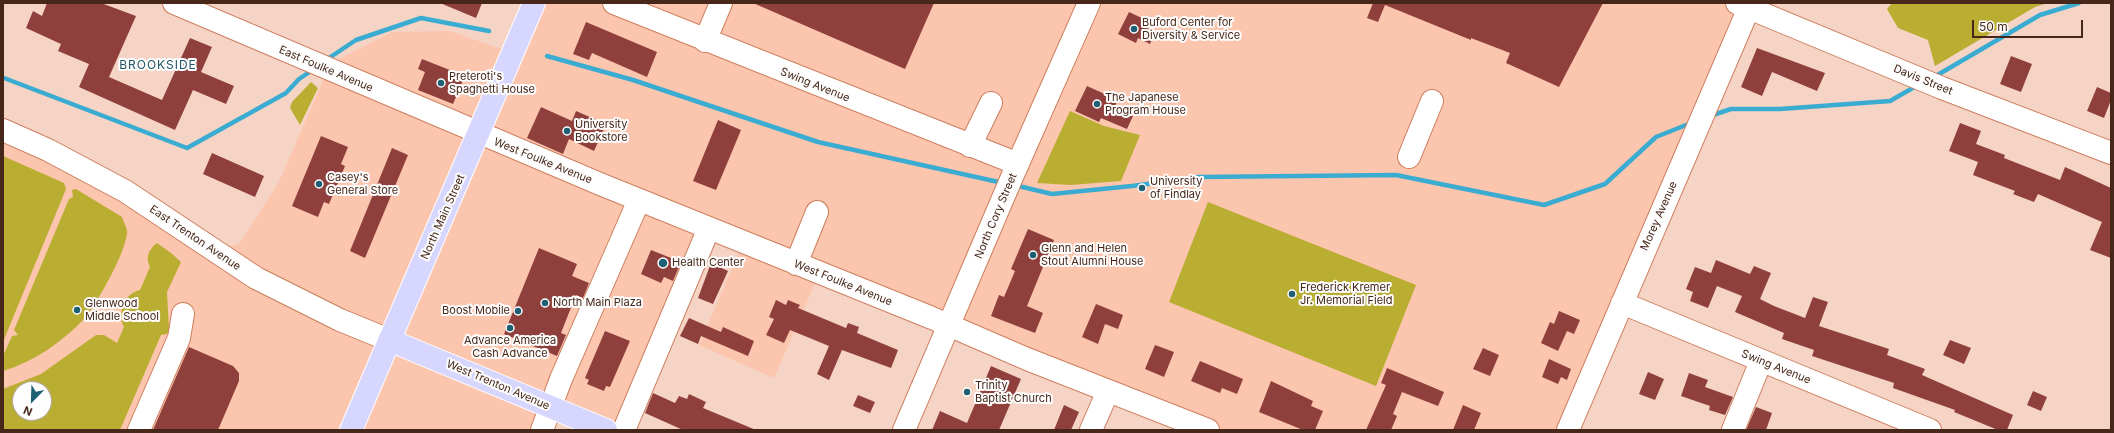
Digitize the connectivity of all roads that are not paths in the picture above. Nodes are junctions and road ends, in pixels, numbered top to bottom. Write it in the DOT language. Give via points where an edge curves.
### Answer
graph roads {
  1 [pos="534,3"];
  2 [pos="614,3"];
  3 [pos="721,3"];
  4 [pos="1089,3"];
  5 [pos="183,5"];
  6 [pos="1746,5"];
  7 [pos="705,41"];
  8 [pos="1432,101"];
  9 [pos="991,103"];
  10 [pos="3,130"];
  11 [pos="478,134"];
  12 [pos="970,146"];
  13 [pos="2111,153"];
  14 [pos="1409,157"];
  15 [pos="1015,170"];
  16 [pos="639,200"];
  17 [pos="817,212"];
  18 [pos="709,228"];
  19 [pos="796,264"];
  20 [pos="1622,302"];
  21 [pos="183,314"];
  22 [pos="949,326"];
  23 [pos="389,340"];
  24 [pos="1761,360"];
  25 [pos="1108,391"];
  26 [pos="551,408"];
  27 [pos="139,430"];
  28 [pos="351,430"];
  29 [pos="542,430"];
  30 [pos="606,430"];
  31 [pos="624,430"];
  32 [pos="904,430"];
  33 [pos="1091,430"];
  34 [pos="1208,430"];
  35 [pos="1568,430"];
  36 [pos="1733,430"];
  37 [pos="1930,430"];
  1 -- 11 [label="main road, North Main Street"];
  2 -- 7 [label="street, Swing Avenue"];
  3 -- 7 [label="street"];
  4 -- 15 [label="street, North Cory Street"];
  5 -- 11 [label="street, East Foulke Avenue"];
  6 -- 13 [label="street, Davis Street" via="1905,73"];
  6 -- 20 [label="street, Morey Avenue" via="1697,132"];
  7 -- 12 [label="street, Swing Avenue"];
  8 -- 14 [label="street"];
  9 -- 12 [label="street"];
  10 -- 23 [label="street, East Trenton Avenue" via="48,150 126,191 256,278 340,320"];
  11 -- 16 [label="street, West Foulke Avenue"];
  11 -- 23 [label="main road, North Main Street"];
  12 -- 15 [label="street, Swing Avenue"];
  15 -- 22 [label="street, North Cory Street"];
  16 -- 18 [label="street, West Foulke Avenue"];
  16 -- 26 [label="street" via="561,379"];
  17 -- 19 [label="street"];
  18 -- 19 [label="street, West Foulke Avenue"];
  18 -- 31 [label="street"];
  19 -- 22 [label="street, West Foulke Avenue"];
  20 -- 24 [label="street, Swing Avenue"];
  20 -- 35 [label="street, Morey Avenue"];
  21 -- 27 [label="street" via="179,338"];
  22 -- 25 [label="street, West Foulke Avenue"];
  22 -- 32 [label="street, North Cory Street"];
  23 -- 26 [label="main road, West Trenton Avenue"];
  23 -- 28 [label="main road, North Main Street"];
  24 -- 36 [label="street"];
  24 -- 37 [label="street, Swing Avenue"];
  25 -- 33 [label="street"];
  25 -- 34 [label="street, West Foulke Avenue"];
  26 -- 29 [label="street"];
  26 -- 30 [label="main road, West Trenton Avenue"];
}
